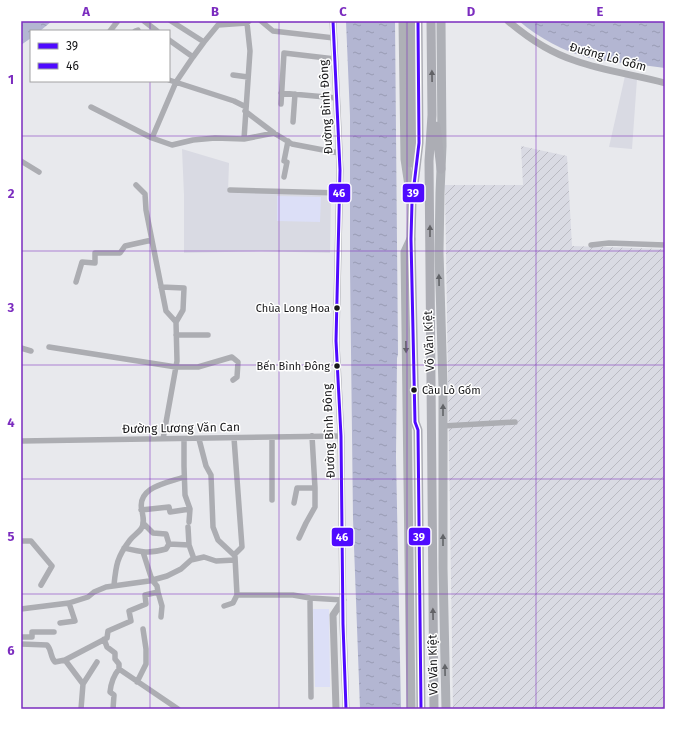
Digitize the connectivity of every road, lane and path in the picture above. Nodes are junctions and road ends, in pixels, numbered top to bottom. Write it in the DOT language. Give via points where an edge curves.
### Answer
graph roads {
  1 [pos="144,21"];
  2 [pos="171,21"];
  3 [pos="261,21"];
  4 [pos="333,21"];
  5 [pos="403,21"];
  6 [pos="410,21"];
  7 [pos="418,21"];
  8 [pos="431,21"];
  9 [pos="441,21"];
  10 [pos="508,21"];
  11 [pos="248,22"];
  12 [pos="156,30"];
  13 [pos="334,38"];
  14 [pos="170,42"];
  15 [pos="204,42"];
  16 [pos="193,57"];
  17 [pos="335,59"];
  18 [pos="233,75"];
  19 [pos="248,77"];
  20 [pos="170,80"];
  21 [pos="176,82"];
  22 [pos="665,83"];
  23 [pos="281,93"];
  24 [pos="295,94"];
  25 [pos="337,98"];
  26 [pos="281,104"];
  27 [pos="92,107"];
  28 [pos="245,109"];
  29 [pos="432,115"];
  30 [pos="293,122"];
  31 [pos="274,133"];
  32 [pos="152,138"];
  33 [pos="244,139"];
  34 [pos="288,141"];
  35 [pos="340,153"];
  36 [pos="21,161"];
  37 [pos="441,169"];
  38 [pos="39,172"];
  39 [pos="284,177"];
  40 [pos="136,185"];
  41 [pos="230,190"];
  42 [pos="340,193"];
  43 [pos="412,202"];
  44 [pos="411,239"];
  45 [pos="152,240"];
  46 [pos="591,245"];
  47 [pos="665,245"];
  48 [pos="76,282"];
  49 [pos="161,287"];
  50 [pos="176,322"];
  51 [pos="208,334"];
  52 [pos="176,335"];
  53 [pos="50,347"];
  54 [pos="21,348"];
  55 [pos="31,351"];
  56 [pos="176,367"];
  57 [pos="233,380"];
  58 [pos="415,422"];
  59 [pos="515,422"];
  60 [pos="443,426"];
  61 [pos="312,436"];
  62 [pos="341,436"];
  63 [pos="272,437"];
  64 [pos="234,438"];
  65 [pos="163,439"];
  66 [pos="184,439"];
  67 [pos="199,439"];
  68 [pos="21,441"];
  69 [pos="184,477"];
  70 [pos="315,488"];
  71 [pos="272,500"];
  72 [pos="294,503"];
  73 [pos="190,509"];
  74 [pos="142,510"];
  75 [pos="143,523"];
  76 [pos="299,538"];
  77 [pos="21,541"];
  78 [pos="169,544"];
  79 [pos="189,545"];
  80 [pos="124,548"];
  81 [pos="143,552"];
  82 [pos="235,557"];
  83 [pos="194,559"];
  84 [pos="152,580"];
  85 [pos="41,585"];
  86 [pos="114,586"];
  87 [pos="158,592"];
  88 [pos="237,596"];
  89 [pos="310,598"];
  90 [pos="343,600"];
  91 [pos="69,603"];
  92 [pos="224,606"];
  93 [pos="21,609"];
  94 [pos="161,616"];
  95 [pos="60,623"];
  96 [pos="143,629"];
  97 [pos="54,632"];
  98 [pos="21,637"];
  99 [pos="105,638"];
  100 [pos="21,644"];
  101 [pos="65,660"];
  102 [pos="97,662"];
  103 [pos="119,669"];
  104 [pos="138,682"];
  105 [pos="83,684"];
  106 [pos="310,697"];
  107 [pos="81,709"];
  108 [pos="113,709"];
  109 [pos="178,709"];
  110 [pos="336,709"];
  111 [pos="346,709"];
  112 [pos="410,709"];
  113 [pos="416,709"];
  114 [pos="421,709"];
  115 [pos="434,709"];
  116 [pos="446,709"];
  1 -- 12 [label="street"];
  2 -- 15 [label="street"];
  3 -- 13 [label="street" via="273,31"];
  4 -- 13 [label="street, Đường Bình Đông"];
  5 -- 43 [label="main road" via="404,159"];
  6 -- 43 [label="highway"];
  7 -- 43 [label="highway, Võ Văn Kiệt" via="419,143"];
  29 -- 8 [label="highway, Võ Văn Kiệt, one-way"];
  9 -- 37 [label="main road, Võ Văn Kiệt"];
  10 -- 22 [label="street, Đường Lò Gốm" via="534,41 563,57"];
  11 -- 15 [label="street" via="218,25"];
  11 -- 19 [label="street"];
  13 -- 17 [label="street, Đường Bình Đông"];
  14 -- 16 [label="street"];
  15 -- 16 [label="street"];
  16 -- 21 [label="street"];
  17 -- 23 [label="street" via="284,53"];
  17 -- 25 [label="street, Đường Bình Đông"];
  18 -- 19 [label="street"];
  19 -- 28 [label="street"];
  20 -- 21 [label="street"];
  21 -- 28 [label="street" via="234,101"];
  21 -- 32 [label="street"];
  23 -- 24 [label="street"];
  23 -- 26 [label="street"];
  24 -- 25 [label="street"];
  24 -- 30 [label="street"];
  25 -- 35 [label="street, Đường Bình Đông"];
  27 -- 32 [label="street"];
  28 -- 31 [label="street"];
  28 -- 33 [label="street"];
  29 -- 37 [label="highway" via="436,126"];
  115 -- 29 [label="highway, Võ Văn Kiệt, one-way" via="429,169"];
  31 -- 33 [label="street"];
  31 -- 34 [label="street"];
  32 -- 33 [label="street" via="172,145 193,140"];
  34 -- 35 [label="street" via="300,146"];
  34 -- 39 [label="street"];
  35 -- 42 [label="street, Đường Bình Đông"];
  36 -- 38 [label="street"];
  60 -- 37 [label="main road, Võ Văn Kiệt, one-way" via="439,252"];
  40 -- 45 [label="street" via="144,194"];
  41 -- 42 [label="street"];
  42 -- 62 [label="street, Đường Bình Đông" via="336,341"];
  43 -- 44 [label="highway, Võ Văn Kiệt"];
  44 -- 58 [label="highway, Võ Văn Kiệt"];
  44 -- 112 [label="main road, Võ Văn Kiệt, one-way" via="405,252"];
  45 -- 48 [label="street" via="125,246 120,252 95,253 95,263 82,262"];
  45 -- 49 [label="street"];
  46 -- 47 [label="street"];
  49 -- 50 [label="street" via="166,311"];
  49 -- 50 [label="street" via="184,288 183,310"];
  50 -- 52 [label="street"];
  51 -- 52 [label="street"];
  52 -- 56 [label="street"];
  53 -- 56 [label="street"];
  54 -- 55 [label="street"];
  56 -- 57 [label="street" via="198,367 232,357 238,362 237,376"];
  56 -- 65 [label="street"];
  58 -- 113 [label="main road, Võ Văn Kiệt" via="412,429"];
  58 -- 114 [label="highway, Võ Văn Kiệt" via="418,430"];
  59 -- 60 [label="street"];
  116 -- 60 [label="main road, Võ Văn Kiệt, one-way"];
  61 -- 62 [label="street, Đường Lương Văn Can"];
  61 -- 63 [label="street, Đường Lương Văn Can"];
  61 -- 70 [label="street"];
  62 -- 90 [label="street, Đường Bình Đông"];
  63 -- 64 [label="street, Đường Lương Văn Can"];
  63 -- 71 [label="street"];
  64 -- 67 [label="street, Đường Lương Văn Can"];
  64 -- 82 [label="street" via="242,547"];
  65 -- 66 [label="street, Đường Lương Văn Can"];
  65 -- 68 [label="street, Đường Lương Văn Can"];
  66 -- 67 [label="street, Đường Lương Văn Can"];
  66 -- 69 [label="street"];
  67 -- 82 [label="street" via="211,476 213,527 218,540"];
  69 -- 73 [label="street" via="185,494"];
  69 -- 74 [label="street" via="149,489 140,502"];
  70 -- 72 [label="street" via="297,488"];
  70 -- 76 [label="street" via="315,507"];
  73 -- 74 [label="street" via="170,512 169,507"];
  73 -- 79 [label="street"];
  74 -- 75 [label="street"];
  75 -- 78 [label="street" via="152,532 166,534"];
  75 -- 80 [label="street" via="141,529"];
  77 -- 85 [label="street" via="31,540 52,566"];
  78 -- 79 [label="street"];
  78 -- 81 [label="street" via="166,549"];
  79 -- 83 [label="street"];
  80 -- 81 [label="street"];
  80 -- 86 [label="street" via="116,565"];
  81 -- 84 [label="street"];
  82 -- 83 [label="street" via="216,561 204,557"];
  82 -- 88 [label="street"];
  83 -- 84 [label="street" via="167,576"];
  84 -- 86 [label="street"];
  84 -- 87 [label="street"];
  86 -- 91 [label="street" via="106,586 88,597"];
  87 -- 94 [label="street" via="162,606"];
  87 -- 99 [label="street" via="145,595 146,604 129,611 130,621 108,631"];
  88 -- 89 [label="street" via="293,595"];
  88 -- 92 [label="street" via="233,603"];
  89 -- 90 [label="street"];
  89 -- 106 [label="street"];
  90 -- 110 [label="street" via="333,615"];
  90 -- 111 [label="street, Đường Bình Đông"];
  91 -- 93 [label="street"];
  91 -- 95 [label="street" via="75,621"];
  96 -- 104 [label="street" via="146,664"];
  97 -- 98 [label="street" via="32,632 32,637"];
  99 -- 101 [label="street"];
  99 -- 103 [label="street" via="107,647 115,653"];
  100 -- 101 [label="street" via="47,645 55,662"];
  101 -- 105 [label="street"];
  102 -- 105 [label="street"];
  103 -- 104 [label="street"];
  103 -- 108 [label="street" via="111,684 110,692 114,695"];
  104 -- 109 [label="street"];
  105 -- 107 [label="street"];
}
